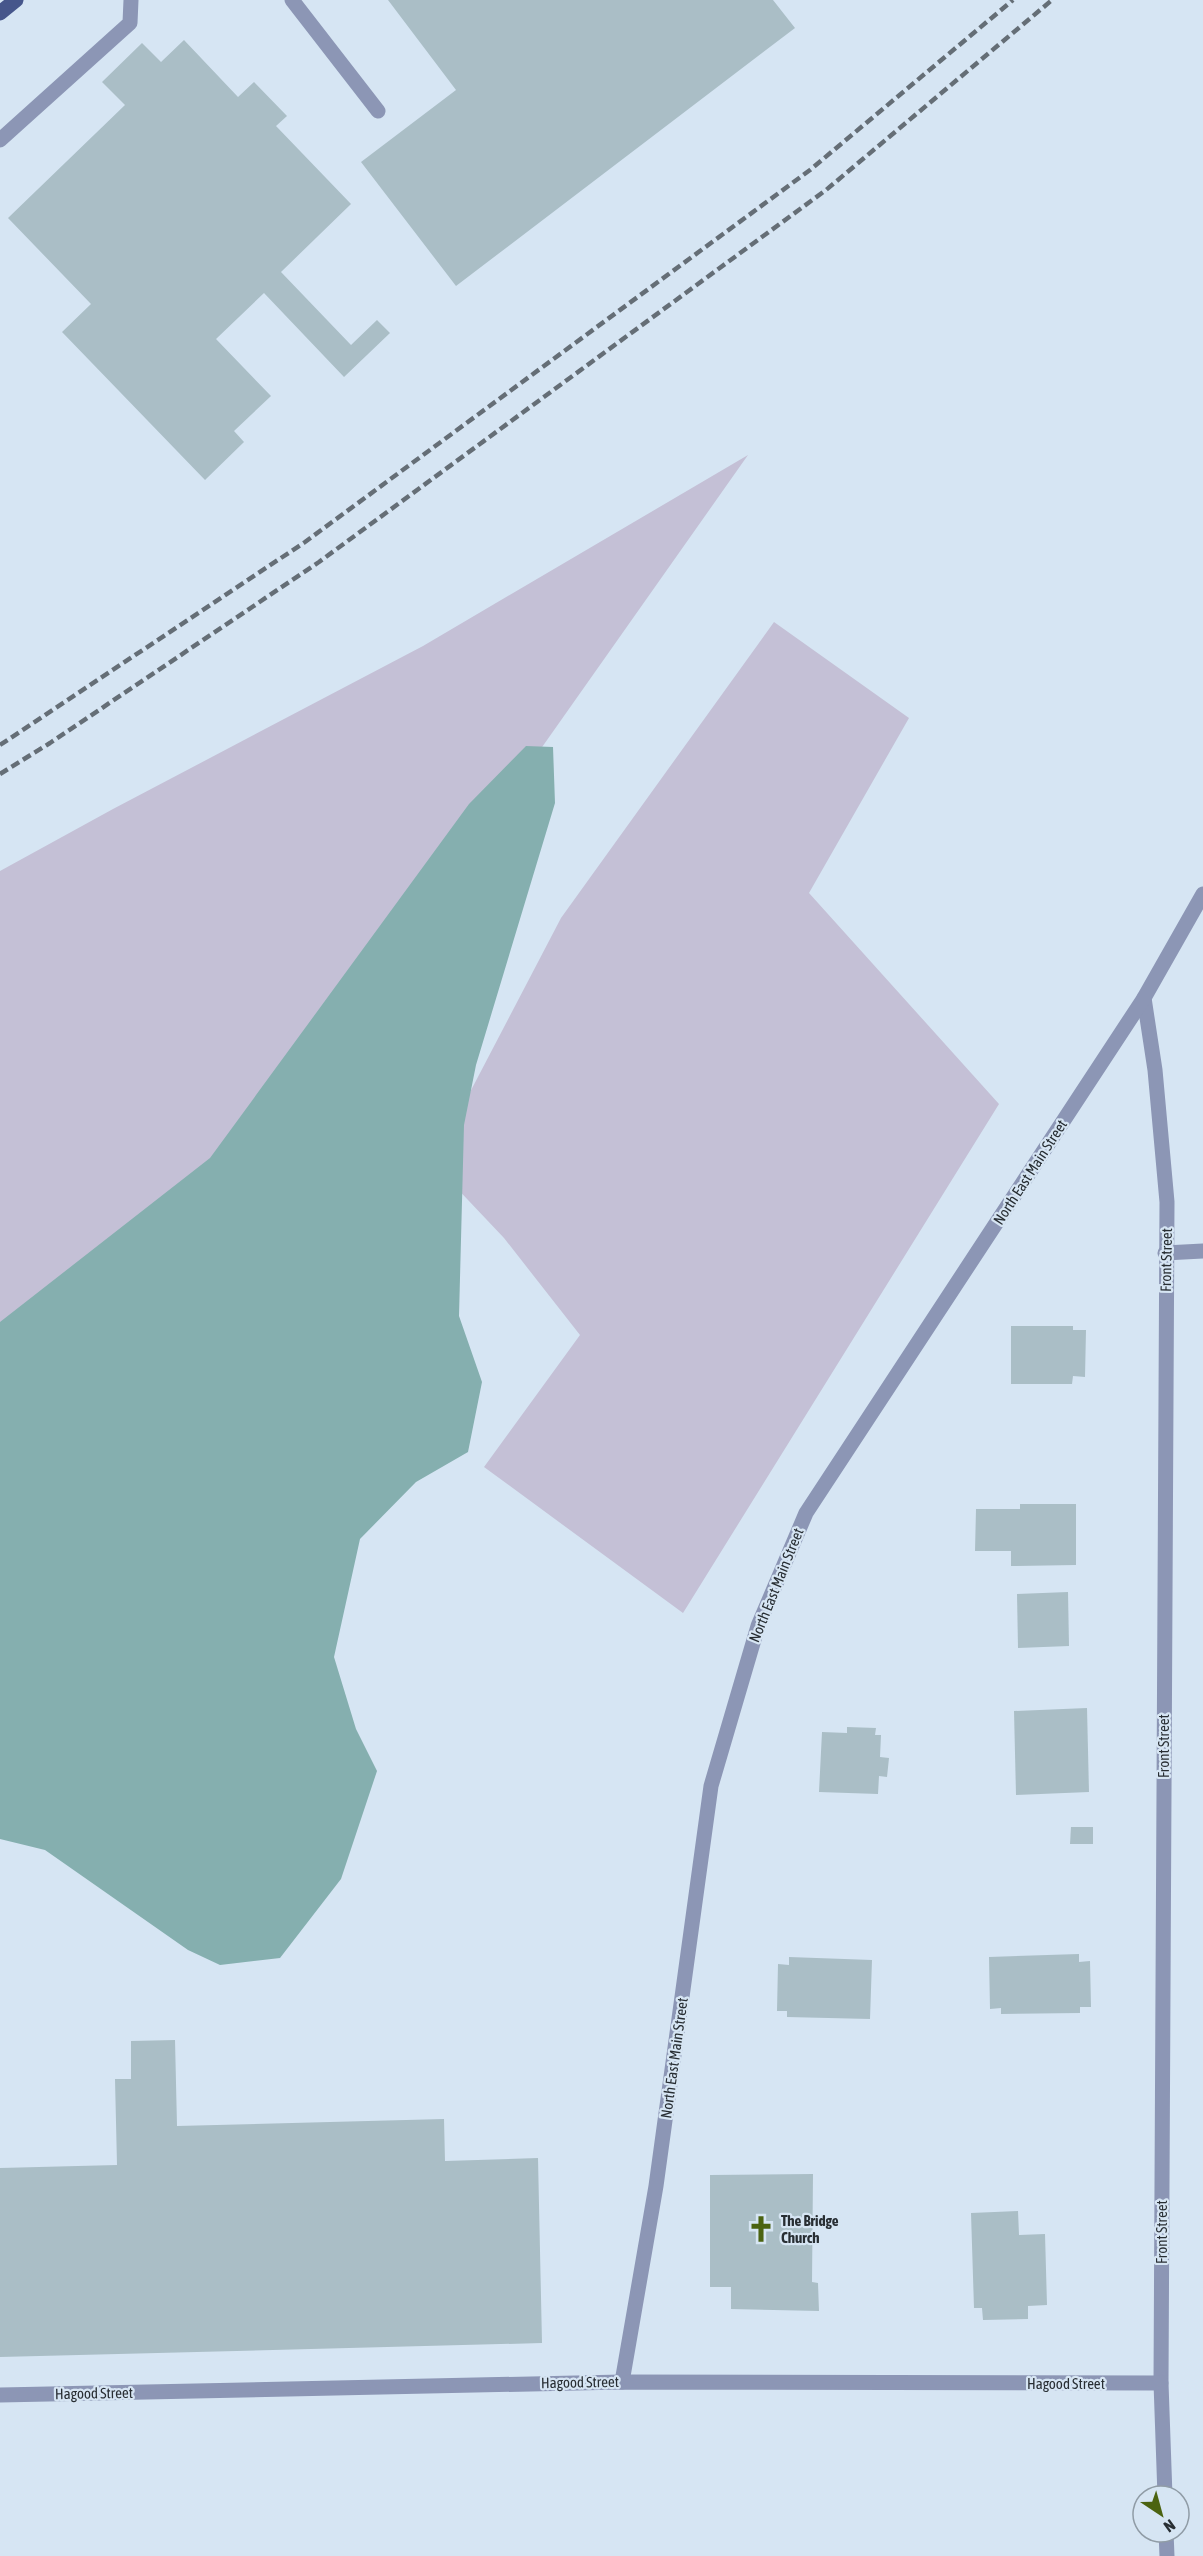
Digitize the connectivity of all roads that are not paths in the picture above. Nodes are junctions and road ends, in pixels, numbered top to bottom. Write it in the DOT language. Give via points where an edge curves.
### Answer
graph roads {
  1 [pos="16,0"];
  2 [pos="131,0"];
  3 [pos="292,0"];
  4 [pos="0,13"];
  5 [pos="378,111"];
  6 [pos="0,140"];
  7 [pos="1203,894"];
  8 [pos="1144,998"];
  9 [pos="1203,1251"];
  10 [pos="1165,1253"];
  11 [pos="622,2382"];
  12 [pos="1161,2384"];
  13 [pos="0,2395"];
  14 [pos="1165,2484"];
  1 -- 4 [label="main road"];
  2 -- 6 [label="street" via="130,23"];
  3 -- 5 [label="street"];
  7 -- 8 [label="street, North East Main Street"];
  8 -- 10 [label="street, Front Street" via="1167,1202"];
  8 -- 11 [label="street, North East Main Street" via="806,1513 758,1626 711,1785 656,2186"];
  9 -- 10 [label="street"];
  10 -- 12 [label="street, Front Street"];
  11 -- 12 [label="street, Hagood Street"];
  11 -- 13 [label="street, Hagood Street"];
  12 -- 14 [label="street, Front Street"];
}
